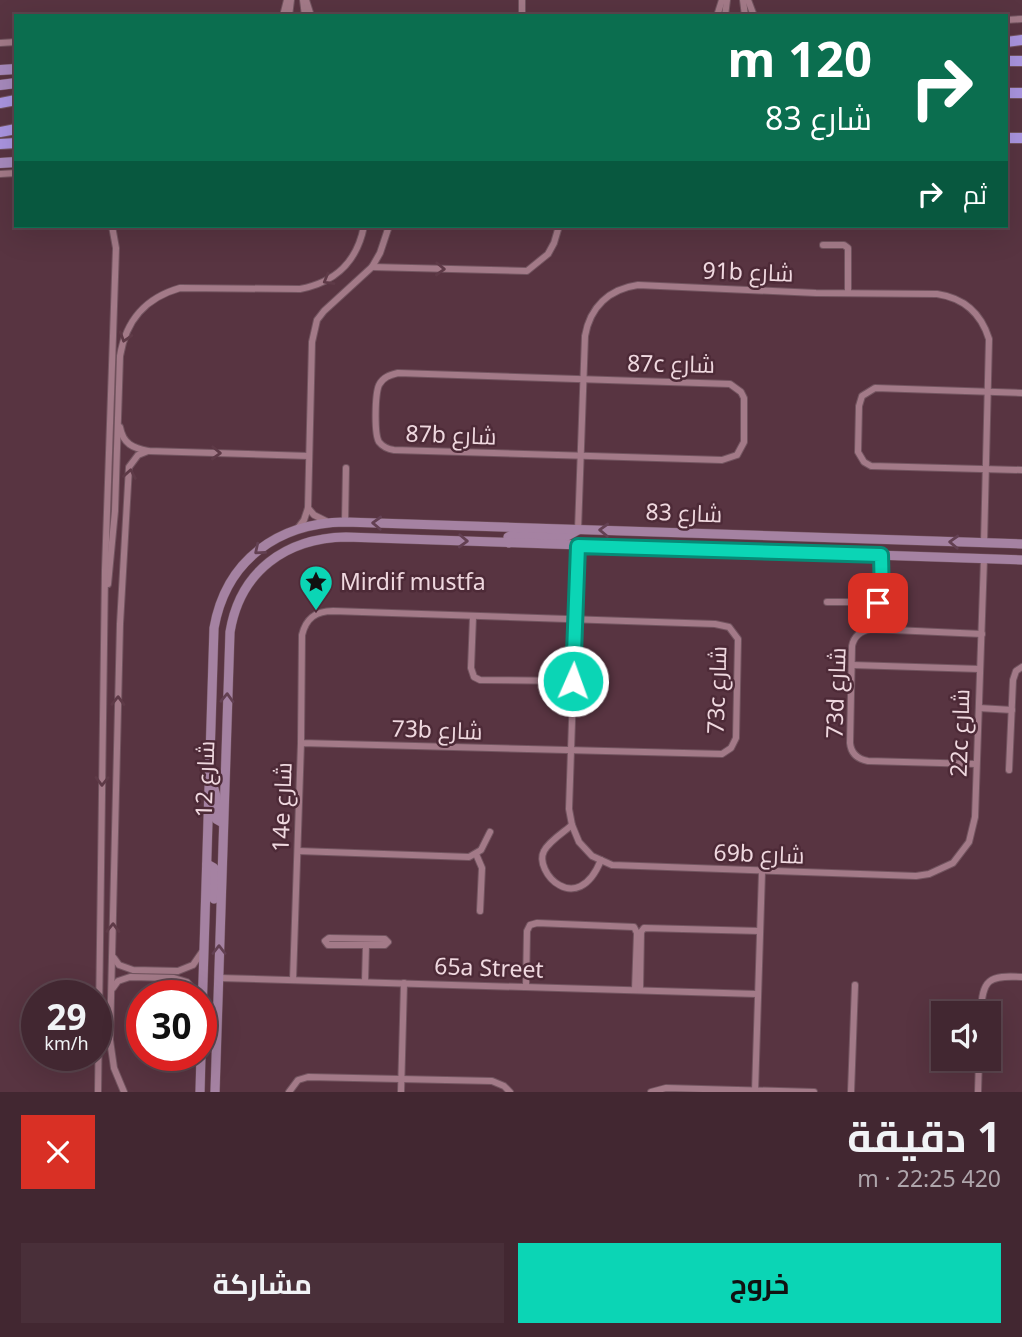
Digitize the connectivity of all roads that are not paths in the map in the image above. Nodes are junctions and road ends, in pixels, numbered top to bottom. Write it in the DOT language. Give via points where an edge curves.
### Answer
graph roads {
  1 [pos="112,228"];
  2 [pos="364,228"];
  3 [pos="388,228"];
  4 [pos="558,228"];
  5 [pos="823,245"];
  6 [pos="372,267"];
  7 [pos="848,293"];
  8 [pos="583,380"];
  9 [pos="989,392"];
  10 [pos="1022,393"];
  11 [pos="118,418"];
  12 [pos="148,451"];
  13 [pos="309,456"];
  14 [pos="581,456"];
  15 [pos="346,468"];
  16 [pos="986,470"];
  17 [pos="1022,470"];
  18 [pos="308,508"];
  19 [pos="328,522"];
  20 [pos="345,522"];
  21 [pos="298,528"];
  22 [pos="578,530"];
  23 [pos="346,537"];
  24 [pos="509,543"];
  25 [pos="984,543"];
  26 [pos="1022,544"];
  27 [pos="578,546"];
  28 [pos="881,555"];
  29 [pos="984,559"];
  30 [pos="1022,560"];
  31 [pos="106,595"];
  32 [pos="827,602"];
  33 [pos="473,617"];
  34 [pos="575,619"];
  35 [pos="982,634"];
  36 [pos="852,665"];
  37 [pos="1022,667"];
  38 [pos="981,669"];
  39 [pos="573,681"];
  40 [pos="979,708"];
  41 [pos="1012,710"];
  42 [pos="301,743"];
  43 [pos="571,751"];
  44 [pos="976,764"];
  45 [pos="1009,770"];
  46 [pos="209,777"];
  47 [pos="223,823"];
  48 [pos="572,825"];
  49 [pos="490,832"];
  50 [pos="298,850"];
  51 [pos="476,854"];
  52 [pos="601,860"];
  53 [pos="207,864"];
  54 [pos="762,872"];
  55 [pos="916,876"];
  56 [pos="480,911"];
  57 [pos="219,925"];
  58 [pos="760,931"];
  59 [pos="204,943"];
  60 [pos="366,945"];
  61 [pos="112,956"];
  62 [pos="1022,976"];
  63 [pos="219,978"];
  64 [pos="111,980"];
  65 [pos="180,980"];
  66 [pos="202,980"];
  67 [pos="293,980"];
  68 [pos="365,982"];
  69 [pos="404,983"];
  70 [pos="855,985"];
  71 [pos="526,986"];
  72 [pos="112,989"];
  73 [pos="637,990"];
  74 [pos="757,994"];
  75 [pos="982,1001"];
  76 [pos="112,1058"];
  77 [pos="201,1071"];
  78 [pos="979,1071"];
  79 [pos="401,1080"];
  80 [pos="755,1091"];
  81 [pos="98,1092"];
  82 [pos="124,1092"];
  83 [pos="200,1092"];
  84 [pos="215,1092"];
  85 [pos="289,1092"];
  86 [pos="401,1092"];
  87 [pos="510,1092"];
  88 [pos="651,1092"];
  89 [pos="814,1092"];
  90 [pos="851,1092"];
  91 [pos="978,1092"];
  1 -- 31 [label="street" via="116,248"];
  2 -- 11 [label="street, one-way" via="349,263 316,286 180,288 150,300 138,311 122,340"];
  3 -- 6 [label="street"];
  6 -- 4 [label="street, one-way" via="527,271 548,254"];
  5 -- 7 [label="street" via="848,248"];
  6 -- 13 [label="street" via="317,320 312,342"];
  7 -- 8 [label="street, 91b شارع" via="628,286 595,308 584,336"];
  7 -- 9 [label="street, 91b شارع" via="937,294 957,299 975,312 989,339"];
  8 -- 14 [label="street"];
  8 -- 14 [label="street, 87c شارع" via="730,384 744,398 745,424 743,447 727,460"];
  8 -- 14 [label="street, 87b شارع" via="398,373 385,377 377,394 377,436 388,449"];
  9 -- 10 [label="street"];
  9 -- 16 [label="street"];
  9 -- 16 [label="street" via="875,388 862,396 859,406 858,452 867,464"];
  11 -- 12 [label="street" via="129,445"];
  11 -- 31 [label="street" via="113,547"];
  12 -- 13 [label="street, one-way"];
  61 -- 12 [label="street, one-way" via="128,474 138,455"];
  13 -- 18 [label="street"];
  14 -- 22 [label="street"];
  15 -- 20 [label="street"];
  16 -- 17 [label="street"];
  16 -- 25 [label="street"];
  18 -- 19 [label="street"];
  18 -- 21 [label="street"];
  19 -- 20 [label="street, شارع 12"];
  19 -- 21 [label="street, شارع 12"];
  22 -- 20 [label="street, شارع 83, one-way"];
  21 -- 46 [label="street, شارع 12, one-way" via="273,539 250,558 231,582 218,610"];
  22 -- 24 [label="street" via="567,536 512,535"];
  25 -- 22 [label="street, شارع 83, one-way"];
  23 -- 24 [label="street, شارع 83, one-way"];
  47 -- 23 [label="street, شارع 12, one-way" via="230,632 240,599 260,570 278,555 311,541"];
  24 -- 27 [label="street, شارع 83"];
  25 -- 26 [label="street, شارع 83"];
  27 -- 28 [label="street, شارع 83"];
  27 -- 34 [label="street"];
  28 -- 29 [label="street, شارع 83"];
  28 -- 32 [label="street" via="879,602"];
  29 -- 30 [label="street, شارع 83"];
  29 -- 35 [label="street, 22c شارع"];
  31 -- 81 [label="street, one-way"];
  33 -- 34 [label="street"];
  33 -- 39 [label="street" via="474,677"];
  33 -- 42 [label="street, 14e شارع" via="326,611 312,616 302,635"];
  34 -- 39 [label="street"];
  34 -- 43 [label="street, 73c شارع" via="722,625 734,632 739,646 736,738 727,751 716,755"];
  35 -- 36 [label="street, 73d شارع" via="865,630 853,641"];
  35 -- 38 [label="street, 22c شارع"];
  36 -- 38 [label="street"];
  36 -- 44 [label="street, 73d شارع" via="850,743 857,757"];
  37 -- 41 [label="street" via="1013,675"];
  38 -- 40 [label="street, 22c شارع"];
  39 -- 43 [label="street"];
  40 -- 41 [label="street"];
  40 -- 44 [label="street, 22c شارع"];
  41 -- 45 [label="street"];
  42 -- 43 [label="street, 73b شارع"];
  42 -- 50 [label="street, 14e شارع"];
  43 -- 48 [label="street"];
  44 -- 55 [label="street, 22c شارع" via="975,817 969,842 953,863"];
  46 -- 47 [label="street" via="215,791 216,819"];
  46 -- 53 [label="street, شارع 12"];
  47 -- 57 [label="street, شارع 12"];
  48 -- 52 [label="street" via="579,842"];
  48 -- 52 [label="street" via="544,850 545,869 561,887 572,890 589,881"];
  49 -- 51 [label="street"];
  50 -- 51 [label="street"];
  50 -- 67 [label="street, 14e شارع"];
  51 -- 56 [label="street" via="482,868"];
  52 -- 54 [label="street, 69b شارع" via="618,866"];
  53 -- 57 [label="street" via="214,868"];
  53 -- 59 [label="street, شارع 12"];
  54 -- 55 [label="street, 69b شارع"];
  54 -- 58 [label="street"];
  63 -- 57 [label="street, شارع 12, one-way"];
  58 -- 73 [label="street" via="645,928"];
  58 -- 74 [label="street"];
  59 -- 61 [label="street" via="198,961 178,971 125,968"];
  59 -- 66 [label="street, شارع 12"];
  60 -- 60 [label="street" via="388,942 325,941 328,945"];
  60 -- 68 [label="street"];
  61 -- 64 [label="street"];
  62 -- 75 [label="street" via="992,979 984,988"];
  63 -- 67 [label="street, 65a Street"];
  63 -- 84 [label="street, شارع 12"];
  65 -- 72 [label="street" via="123,978"];
  67 -- 68 [label="street, 65a Street"];
  68 -- 69 [label="street, 65a Street"];
  69 -- 71 [label="street, 65a Street"];
  69 -- 79 [label="street"];
  70 -- 90 [label="street"];
  71 -- 73 [label="street, 65a Street"];
  71 -- 73 [label="street" via="527,929 533,924 551,924 634,927"];
  73 -- 74 [label="street, 65a Street"];
  74 -- 80 [label="street"];
  76 -- 82 [label="street"];
  77 -- 83 [label="street"];
  78 -- 91 [label="street"];
  79 -- 85 [label="street" via="309,1077 298,1080"];
  79 -- 86 [label="street"];
  79 -- 87 [label="street" via="492,1082"];
  80 -- 88 [label="street" via="666,1088"];
  80 -- 89 [label="street"];
}
